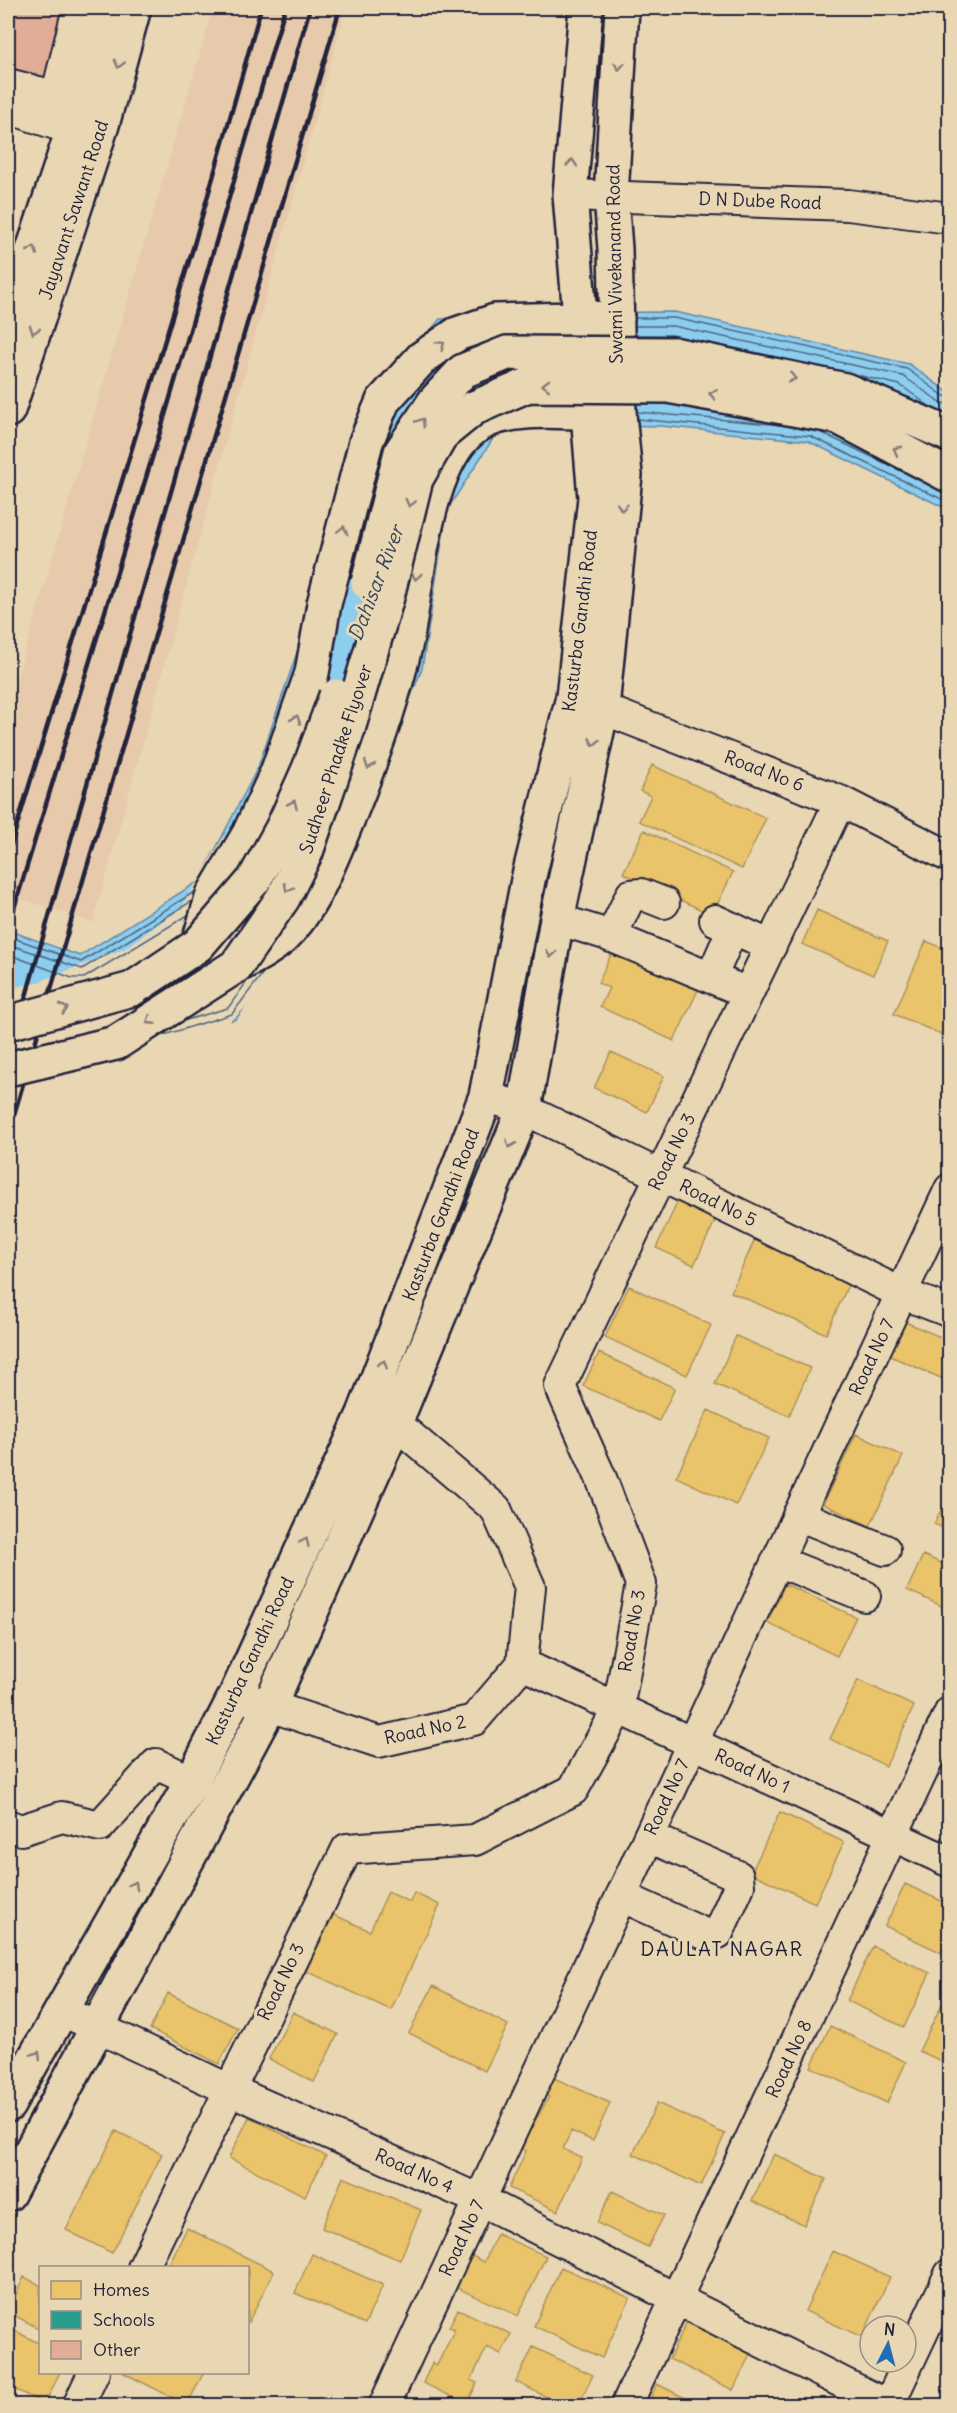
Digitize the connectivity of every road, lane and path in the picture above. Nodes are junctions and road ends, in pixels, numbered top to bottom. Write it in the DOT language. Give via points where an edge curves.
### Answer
graph roads {
  1 [pos="78,8"];
  2 [pos="105,8"];
  3 [pos="134,8"];
  4 [pos="586,8"];
  5 [pos="622,8"];
  6 [pos="8,84"];
  7 [pos="8,108"];
  8 [pos="79,110"];
  9 [pos="570,195"];
  10 [pos="610,196"];
  11 [pos="950,218"];
  12 [pos="579,317"];
  13 [pos="617,318"];
  14 [pos="8,325"];
  15 [pos="8,410"];
  16 [pos="603,414"];
  17 [pos="950,435"];
  18 [pos="622,449"];
  19 [pos="950,476"];
  20 [pos="587,702"];
  21 [pos="840,801"];
  22 [pos="950,857"];
  23 [pos="528,880"];
  24 [pos="664,903"];
  25 [pos="560,905"];
  26 [pos="611,937"];
  27 [pos="198,945"];
  28 [pos="771,946"];
  29 [pos="236,966"];
  30 [pos="711,978"];
  31 [pos="748,993"];
  32 [pos="8,1023"];
  33 [pos="8,1069"];
  34 [pos="486,1096"];
  35 [pos="524,1109"];
  36 [pos="662,1175"];
  37 [pos="950,1190"];
  38 [pos="902,1293"];
  39 [pos="950,1312"];
  40 [pos="364,1414"];
  41 [pos="395,1423"];
  42 [pos="804,1517"];
  43 [pos="885,1550"];
  44 [pos="783,1563"];
  45 [pos="865,1596"];
  46 [pos="522,1664"];
  47 [pos="236,1695"];
  48 [pos="269,1707"];
  49 [pos="618,1709"];
  50 [pos="950,1712"];
  51 [pos="692,1743"];
  52 [pos="192,1781"];
  53 [pos="8,1825"];
  54 [pos="893,1836"];
  55 [pos="655,1840"];
  56 [pos="950,1862"];
  57 [pos="627,1898"];
  58 [pos="63,2011"];
  59 [pos="98,2027"];
  60 [pos="228,2089"];
  61 [pos="8,2105"];
  62 [pos="8,2194"];
  63 [pos="480,2200"];
  64 [pos="144,2266"];
  65 [pos="950,2274"];
  66 [pos="677,2297"];
  67 [pos="94,2374"];
  68 [pos="888,2405"];
  69 [pos="78,2406"];
  70 [pos="384,2406"];
  71 [pos="626,2406"];
  1 -- 8 [label="street"];
  2 -- 8 [label="main road, Jayavant Sawant Road"];
  3 -- 8 [label="main road, Jayavant Sawant Road, one-way"];
  9 -- 4 [label="main road, one-way"];
  5 -- 10 [label="main road, Swami Vivekanand Road, one-way"];
  6 -- 8 [label="street"];
  7 -- 8 [label="street"];
  14 -- 8 [label="main road, Jayavant Sawant Road, one-way"];
  8 -- 15 [label="main road, Jayavant Sawant Road, one-way"];
  9 -- 10 [label="street, D N Dube Road"];
  9 -- 12 [label="main road, Kasturba Gandhi Road"];
  10 -- 11 [label="street, D N Dube Road" via="848,205"];
  10 -- 13 [label="main road, Swami Vivekanand Road"];
  12 -- 13 [label="main road"];
  12 -- 16 [label="main road, Kasturba Gandhi Road, bridge"];
  27 -- 12 [label="main road, one-way" via="213,895 249,834 277,773 312,673 324,604 366,442 383,401 422,358 457,334 495,321"];
  13 -- 16 [label="main road, Swami Vivekanand Road, bridge"];
  16 -- 18 [label="main road, Swami Vivekanand Road"];
  16 -- 20 [label="main road, Kasturba Gandhi Road" via="591,456 595,498"];
  16 -- 29 [label="main road, one-way" via="499,415 477,425 448,458 440,475 417,567 406,642 358,794 321,882 302,912 284,936"];
  27 -- 17 [label="main road, Sudheer Phadke Flyover, one-way, bridge" via="254,880 283,827 333,707 401,452 435,401 463,371 507,353 673,354 845,390"];
  18 -- 20 [label="main road, Kasturba Gandhi Road, one-way" via="625,475"];
  19 -- 29 [label="main road, Sudheer Phadke Flyover, one-way, bridge" via="838,417 668,386 528,385 474,408 442,434 416,479 374,641 306,852 283,898"];
  20 -- 21 [label="street, Road No 6"];
  20 -- 23 [label="main road, Kasturba Gandhi Road"];
  20 -- 25 [label="main road, Kasturba Gandhi Road, one-way"];
  21 -- 22 [label="street, Road No 6"];
  21 -- 28 [label="street, Road No 3"];
  23 -- 25 [label="main road"];
  23 -- 34 [label="main road, Kasturba Gandhi Road"];
  24 -- 26 [label="street" via="641,894 631,895"];
  25 -- 26 [label="street"];
  25 -- 35 [label="main road, Kasturba Gandhi Road, one-way"];
  26 -- 30 [label="street"];
  32 -- 27 [label="main road, Sudheer Phadke Flyover, one-way, bridge" via="132,989"];
  28 -- 30 [label="street" via="724,924"];
  28 -- 31 [label="street, Road No 3"];
  29 -- 33 [label="main road, Sudheer Phadke Flyover, one-way, bridge" via="116,1043"];
  30 -- 31 [label="street"];
  31 -- 36 [label="street, Road No 3"];
  34 -- 35 [label="street, Road No 5"];
  40 -- 34 [label="main road, Kasturba Gandhi Road, one-way"];
  35 -- 36 [label="street, Road No 5"];
  35 -- 41 [label="main road, Kasturba Gandhi Road, one-way"];
  36 -- 38 [label="street, Road No 5"];
  36 -- 49 [label="street, Road No 3" via="560,1386 601,1478 641,1584"];
  37 -- 38 [label="street, Road No 7"];
  38 -- 39 [label="street, Road No 5"];
  38 -- 42 [label="street, Road No 7"];
  40 -- 41 [label="street"];
  47 -- 40 [label="main road, Kasturba Gandhi Road, one-way"];
  41 -- 46 [label="street" via="496,1509 530,1587"];
  41 -- 48 [label="main road, Kasturba Gandhi Road"];
  42 -- 43 [label="street"];
  42 -- 44 [label="street, Road No 7"];
  44 -- 45 [label="street"];
  44 -- 51 [label="street, Road No 7"];
  46 -- 48 [label="street, Road No 2" via="474,1720 379,1742"];
  46 -- 49 [label="street, Road No 1"];
  47 -- 48 [label="street, Road No 2"];
  47 -- 52 [label="main road, Kasturba Gandhi Road"];
  48 -- 59 [label="main road, Kasturba Gandhi Road"];
  49 -- 51 [label="street, Road No 1"];
  49 -- 60 [label="street, Road No 3" via="573,1790 475,1840 347,1849"];
  50 -- 54 [label="street, Road No 8"];
  51 -- 54 [label="street, Road No 1"];
  51 -- 55 [label="street, Road No 7"];
  52 -- 53 [label="street" via="156,1764 100,1826 62,1817 21,1830"];
  58 -- 52 [label="main road, Kasturba Gandhi Road, one-way"];
  54 -- 56 [label="street, Road No 1"];
  54 -- 66 [label="street, Road No 8"];
  55 -- 57 [label="street, Road No 7"];
  55 -- 57 [label="street" via="738,1876 739,1886 718,1933 709,1936"];
  57 -- 63 [label="street, Road No 7"];
  58 -- 59 [label="street, Road No 4"];
  61 -- 58 [label="main road, Kasturba Gandhi Road, one-way"];
  59 -- 60 [label="street, Road No 4"];
  59 -- 62 [label="main road, Kasturba Gandhi Road"];
  60 -- 63 [label="street, Road No 4"];
  60 -- 64 [label="street, Road No 3"];
  63 -- 66 [label="street, Road No 4"];
  63 -- 70 [label="street, Road No 7"];
  65 -- 68 [label="street"];
  66 -- 68 [label="street, Road No 4"];
  66 -- 71 [label="street, Road No 8"];
  67 -- 69 [label="street"];
}
